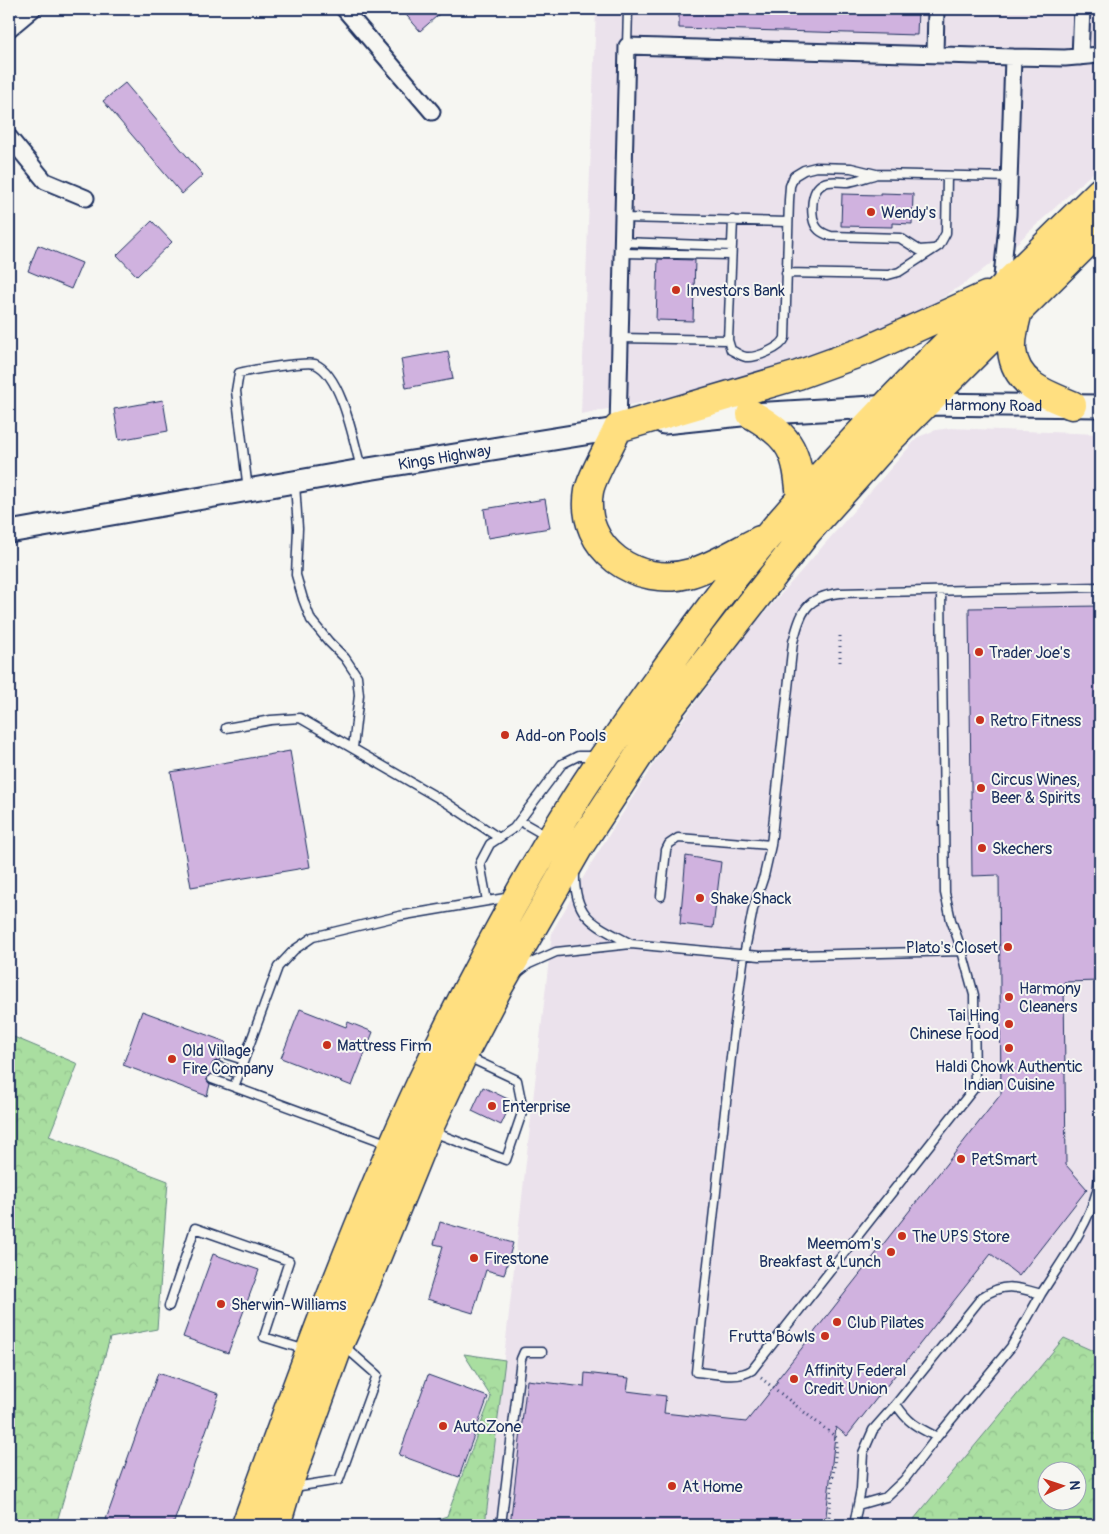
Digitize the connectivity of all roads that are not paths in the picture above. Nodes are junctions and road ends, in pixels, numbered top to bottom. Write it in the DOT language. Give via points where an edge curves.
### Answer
graph roads {
  1 [pos="33,9"];
  2 [pos="344,9"];
  3 [pos="628,9"];
  4 [pos="936,9"];
  5 [pos="1082,9"];
  6 [pos="9,29"];
  7 [pos="627,46"];
  8 [pos="935,54"];
  9 [pos="1100,55"];
  10 [pos="1014,57"];
  11 [pos="1080,57"];
  12 [pos="432,112"];
  13 [pos="9,137"];
  14 [pos="876,174"];
  15 [pos="947,176"];
  16 [pos="1010,177"];
  17 [pos="1100,192"];
  18 [pos="86,198"];
  19 [pos="623,218"];
  20 [pos="733,220"];
  21 [pos="788,222"];
  22 [pos="1096,236"];
  23 [pos="732,246"];
  24 [pos="939,246"];
  25 [pos="622,247"];
  26 [pos="732,256"];
  27 [pos="786,274"];
  28 [pos="1001,289"];
  29 [pos="1018,310"];
  30 [pos="620,338"];
  31 [pos="728,340"];
  32 [pos="925,404"];
  33 [pos="1072,405"];
  34 [pos="886,406"];
  35 [pos="1100,406"];
  36 [pos="752,414"];
  37 [pos="618,428"];
  38 [pos="362,470"];
  39 [pos="295,482"];
  40 [pos="248,490"];
  41 [pos="801,499"];
  42 [pos="9,532"];
  43 [pos="770,535"];
  44 [pos="1100,587"];
  45 [pos="941,591"];
  46 [pos="226,728"];
  47 [pos="353,748"];
  48 [pos="604,757"];
  49 [pos="520,821"];
  50 [pos="499,838"];
  51 [pos="552,839"];
  52 [pos="772,845"];
  53 [pos="578,848"];
  54 [pos="518,896"];
  55 [pos="661,896"];
  56 [pos="488,901"];
  57 [pos="631,944"];
  58 [pos="962,951"];
  59 [pos="744,955"];
  60 [pos="499,986"];
  61 [pos="222,1053"];
  62 [pos="463,1056"];
  63 [pos="244,1060"];
  64 [pos="217,1066"];
  65 [pos="239,1074"];
  66 [pos="212,1079"];
  67 [pos="234,1087"];
  68 [pos="428,1130"];
  69 [pos="406,1151"];
  70 [pos="1100,1160"];
  71 [pos="1041,1294"];
  72 [pos="168,1306"];
  73 [pos="340,1342"];
  74 [pos="311,1352"];
  75 [pos="542,1352"];
  76 [pos="896,1404"];
  77 [pos="937,1436"];
  78 [pos="287,1488"];
  79 [pos="858,1505"];
  80 [pos="246,1525"];
  81 [pos="276,1525"];
  82 [pos="501,1525"];
  83 [pos="854,1525"];
  1 -- 6 [label="street"];
  2 -- 12 [label="street"];
  3 -- 7 [label="lane"];
  4 -- 8 [label="street"];
  5 -- 11 [label="street"];
  7 -- 8 [label="street"];
  7 -- 19 [label="street"];
  8 -- 10 [label="street"];
  9 -- 11 [label="street"];
  10 -- 11 [label="street"];
  10 -- 16 [label="street"];
  13 -- 18 [label="street" via="45,181"];
  14 -- 15 [label="lane"];
  14 -- 21 [label="lane" via="851,168 804,170 794,176 790,186"];
  14 -- 24 [label="lane" via="819,186 812,207 818,229 831,236 900,238 919,250"];
  15 -- 16 [label="lane"];
  15 -- 24 [label="lane" via="946,233"];
  16 -- 28 [label="street"];
  17 -- 28 [label="highway"];
  19 -- 20 [label="lane"];
  19 -- 25 [label="street"];
  20 -- 21 [label="lane"];
  20 -- 23 [label="lane"];
  21 -- 27 [label="lane"];
  22 -- 29 [label="highway"];
  23 -- 25 [label="lane"];
  23 -- 26 [label="lane"];
  24 -- 27 [label="lane" via="894,274"];
  25 -- 26 [label="lane"];
  25 -- 30 [label="street"];
  26 -- 31 [label="lane"];
  27 -- 31 [label="lane" via="783,342 748,357 731,350"];
  28 -- 34 [label="highway"];
  28 -- 37 [label="highway" via="867,350 807,372"];
  29 -- 32 [label="highway"];
  29 -- 33 [label="highway" via="1012,350 1022,373 1040,392"];
  30 -- 31 [label="lane"];
  30 -- 37 [label="street"];
  32 -- 33 [label="street, Harmony Road"];
  32 -- 34 [label="street, Harmony Road"];
  32 -- 53 [label="highway" via="814,525 777,571 670,708"];
  33 -- 35 [label="street, Harmony Road"];
  34 -- 36 [label="street, Kings Highway"];
  34 -- 41 [label="highway"];
  36 -- 37 [label="street, Kings Highway"];
  36 -- 41 [label="highway" via="781,434 790,445"];
  37 -- 38 [label="street, Kings Highway"];
  37 -- 43 [label="highway" via="591,484 588,507 598,540 624,566 640,573 667,577 690,573"];
  38 -- 39 [label="street, Kings Highway"];
  38 -- 40 [label="lane" via="345,408 324,370 314,364 259,368 239,374 236,391"];
  39 -- 40 [label="street, Kings Highway"];
  39 -- 47 [label="lane" via="298,528 296,575 303,599 311,620 358,676"];
  40 -- 42 [label="street, Kings Highway"];
  41 -- 43 [label="highway"];
  43 -- 48 [label="highway" via="733,578"];
  44 -- 45 [label="lane"];
  45 -- 52 [label="lane" via="828,594 801,614 793,642"];
  45 -- 58 [label="lane" via="945,893"];
  46 -- 47 [label="lane" via="300,718"];
  47 -- 50 [label="lane" via="447,803"];
  48 -- 49 [label="lane" via="578,756 562,764"];
  48 -- 51 [label="highway"];
  49 -- 50 [label="lane"];
  49 -- 51 [label="lane"];
  50 -- 56 [label="lane" via="490,844 480,863"];
  51 -- 54 [label="highway"];
  52 -- 55 [label="lane" via="678,838 666,850"];
  52 -- 59 [label="lane" via="753,909"];
  53 -- 57 [label="lane" via="575,874 580,908 595,924"];
  53 -- 60 [label="highway"];
  54 -- 56 [label="lane"];
  54 -- 69 [label="highway" via="422,1081"];
  56 -- 63 [label="lane" via="399,916 313,937 278,967"];
  57 -- 59 [label="lane"];
  57 -- 60 [label="lane" via="556,952 529,964"];
  58 -- 59 [label="lane"];
  58 -- 59 [label="lane" via="974,995 974,1086 752,1370 738,1376 696,1372"];
  60 -- 62 [label="highway"];
  61 -- 63 [label="lane"];
  62 -- 68 [label="highway"];
  62 -- 68 [label="lane" via="517,1080 524,1110 506,1160"];
  63 -- 65 [label="lane"];
  64 -- 65 [label="lane"];
  65 -- 67 [label="lane"];
  66 -- 67 [label="lane"];
  67 -- 69 [label="lane"];
  68 -- 69 [label="highway"];
  69 -- 73 [label="highway"];
  69 -- 74 [label="highway"];
  70 -- 71 [label="lane" via="1097,1190 1091,1208 1079,1234"];
  71 -- 76 [label="lane" via="1006,1286 993,1289 982,1297"];
  71 -- 77 [label="lane" via="1011,1348"];
  72 -- 74 [label="lane" via="195,1228 289,1261 264,1337"];
  73 -- 78 [label="highway"];
  73 -- 78 [label="lane" via="377,1375 374,1384 339,1480"];
  74 -- 80 [label="highway"];
  75 -- 82 [label="lane" via="528,1351 521,1359"];
  76 -- 77 [label="lane" via="905,1418"];
  76 -- 79 [label="lane" via="873,1430 863,1452"];
  77 -- 79 [label="lane" via="904,1480 886,1497"];
  78 -- 81 [label="highway"];
  79 -- 83 [label="lane"];
}
